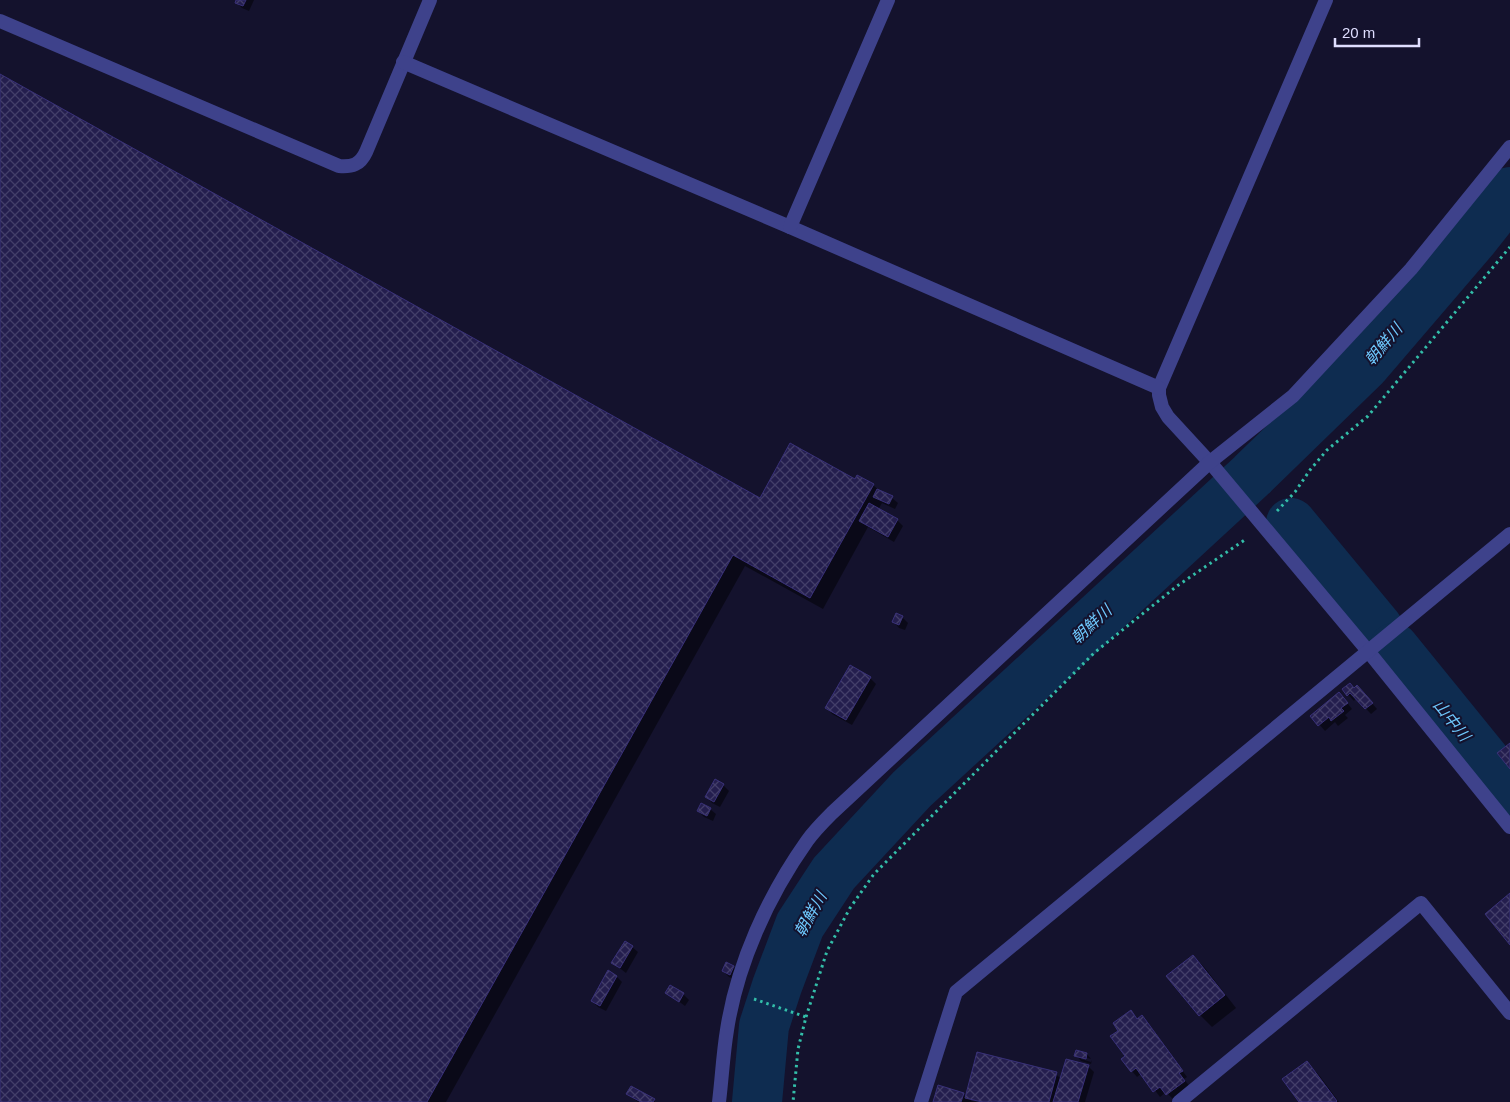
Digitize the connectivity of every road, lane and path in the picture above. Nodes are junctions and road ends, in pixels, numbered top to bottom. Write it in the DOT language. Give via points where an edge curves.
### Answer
graph roads {
  1 [pos="430,0"];
  2 [pos="888,0"];
  3 [pos="1326,0"];
  4 [pos="0,22"];
  5 [pos="403,62"];
  6 [pos="1510,147"];
  7 [pos="790,227"];
  8 [pos="1510,247"];
  9 [pos="1159,388"];
  10 [pos="1212,465"];
  11 [pos="1259,522"];
  12 [pos="1510,534"];
  13 [pos="1368,651"];
  14 [pos="1510,827"];
  15 [pos="745,996"];
  16 [pos="1510,1013"];
  17 [pos="806,1017"];
  18 [pos="1182,1101"];
  19 [pos="719,1102"];
  20 [pos="793,1102"];
  21 [pos="921,1102"];
  1 -- 5 [label="street"];
  2 -- 7 [label="street"];
  3 -- 9 [label="street"];
  4 -- 5 [label="street" via="347,167 363,160"];
  5 -- 7 [label="street"];
  6 -- 10 [label="street" via="1411,269 1293,396"];
  7 -- 9 [label="street"];
  8 -- 11 [label="path" via="1368,416 1327,450 1296,492"];
  9 -- 10 [label="street" via="1158,395 1168,417"];
  10 -- 11 [label="street"];
  10 -- 19 [label="street" via="832,812 808,840 787,872 754,938 735,993 727,1030"];
  11 -- 13 [label="street"];
  11 -- 17 [label="path" via="1248,538 1178,586 1094,653 874,874 850,908 827,951"];
  12 -- 13 [label="street"];
  13 -- 14 [label="street"];
  13 -- 21 [label="street" via="956,992"];
  15 -- 17 [label="path"];
  16 -- 18 [label="street" via="1421,903"];
  17 -- 20 [label="path" via="798,1049"];
}
